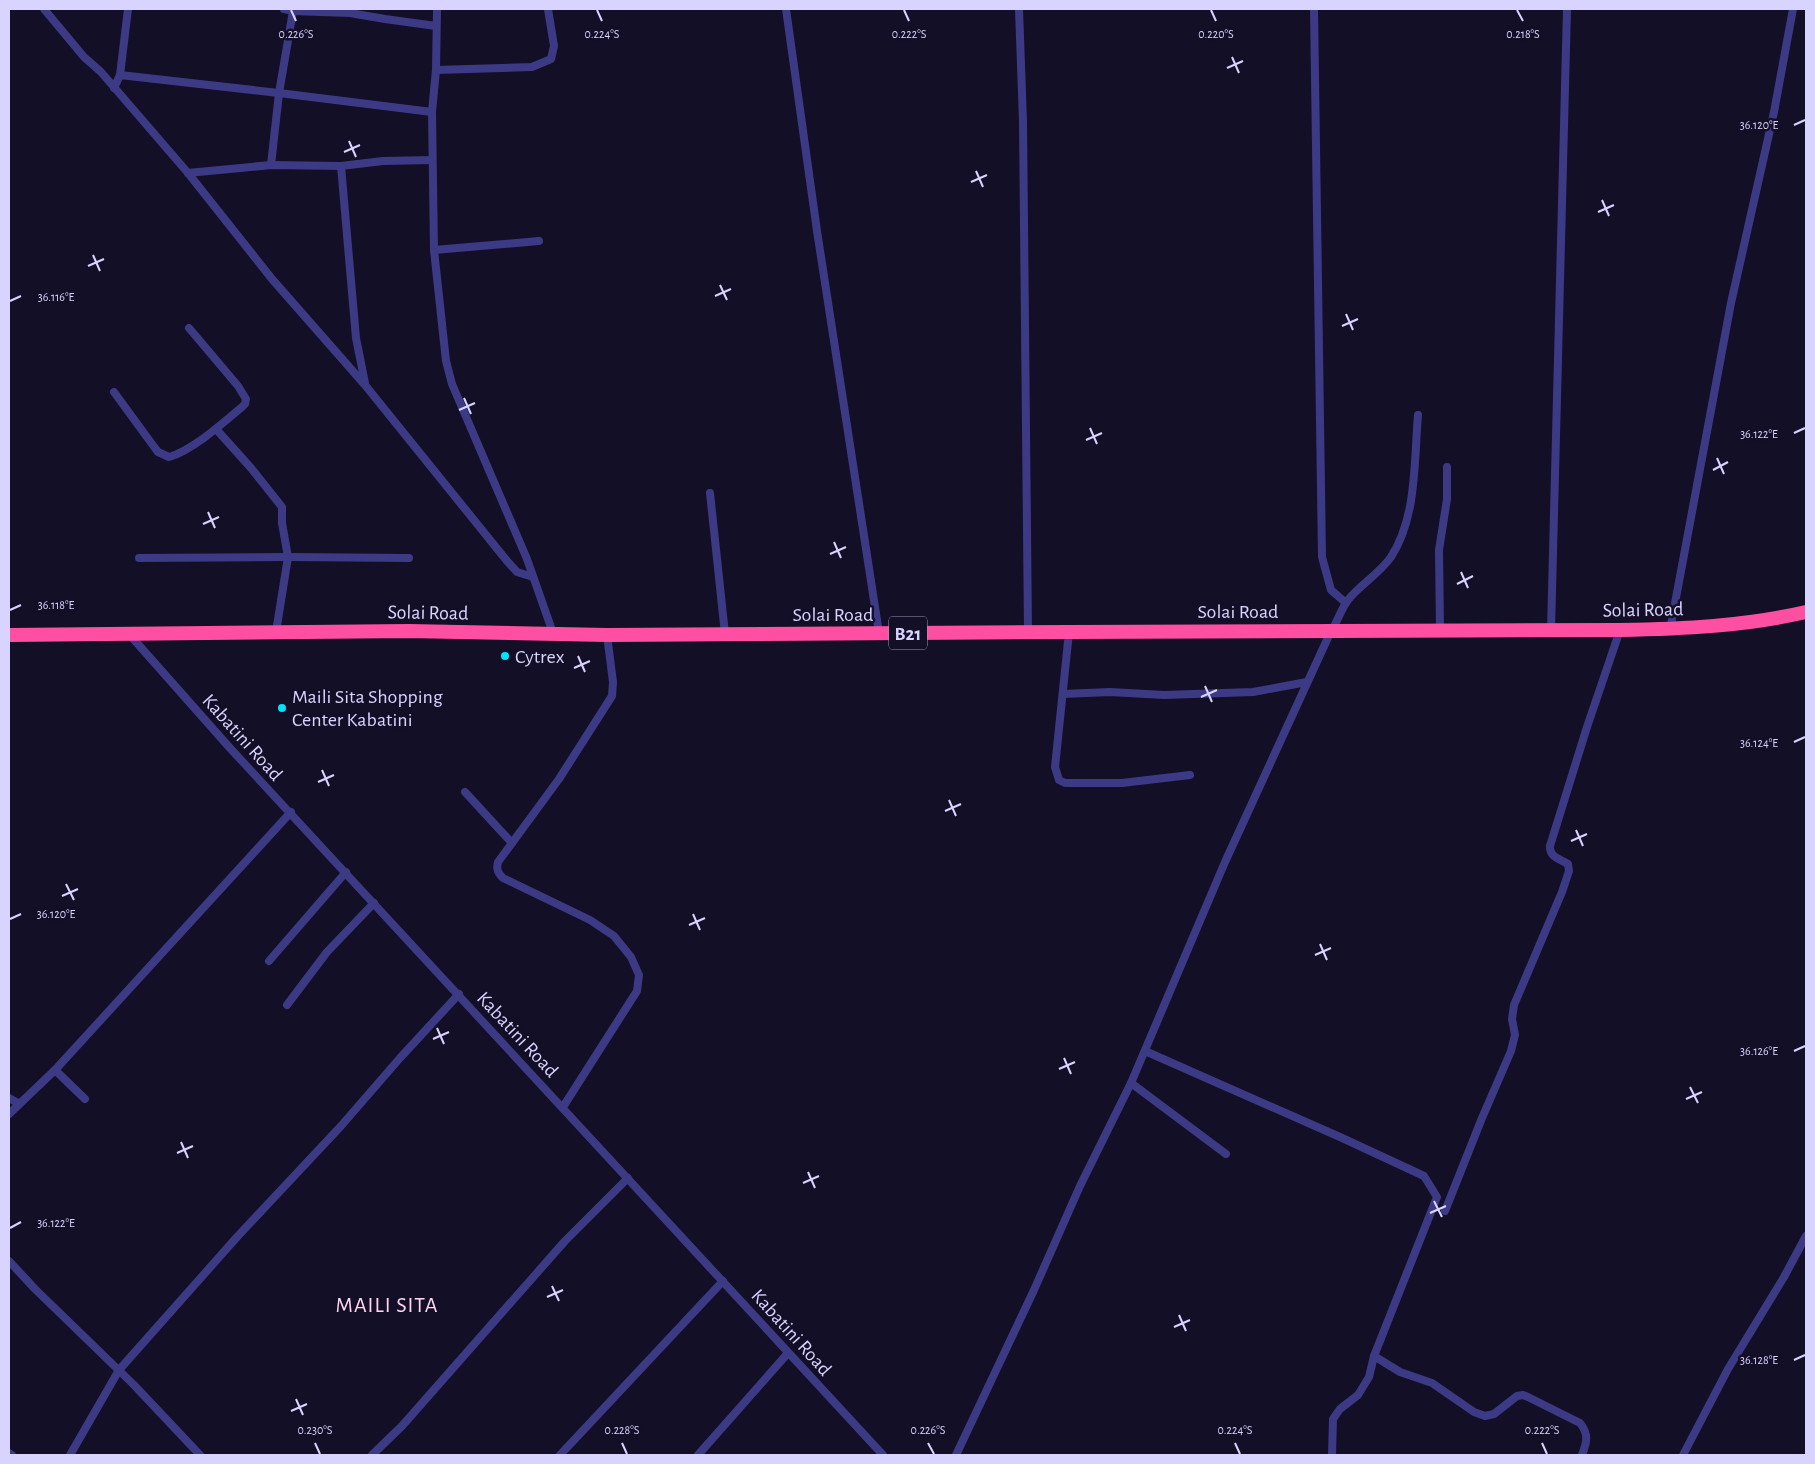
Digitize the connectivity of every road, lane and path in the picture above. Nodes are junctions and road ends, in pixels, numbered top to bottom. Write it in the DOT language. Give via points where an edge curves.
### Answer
graph roads {
  1 [pos="44,9"];
  2 [pos="128,9"];
  3 [pos="284,9"];
  4 [pos="437,9"];
  5 [pos="548,9"];
  6 [pos="786,9"];
  7 [pos="1019,9"];
  8 [pos="1314,9"];
  9 [pos="1567,9"];
  10 [pos="1793,9"];
  11 [pos="293,11"];
  12 [pos="436,26"];
  13 [pos="436,70"];
  14 [pos="120,75"];
  15 [pos="114,88"];
  16 [pos="279,93"];
  17 [pos="432,112"];
  18 [pos="432,160"];
  19 [pos="271,166"];
  20 [pos="340,166"];
  21 [pos="188,172"];
  22 [pos="539,241"];
  23 [pos="434,250"];
  24 [pos="189,328"];
  25 [pos="365,385"];
  26 [pos="114,392"];
  27 [pos="1418,415"];
  28 [pos="216,430"];
  29 [pos="1447,467"];
  30 [pos="710,494"];
  31 [pos="288,557"];
  32 [pos="139,558"];
  33 [pos="409,558"];
  34 [pos="533,577"];
  35 [pos="1346,603"];
  36 [pos="1806,612"];
  37 [pos="1440,630"];
  38 [pos="1551,630"];
  39 [pos="1620,630"];
  40 [pos="1670,630"];
  41 [pos="1331,631"];
  42 [pos="276,632"];
  43 [pos="1028,632"];
  44 [pos="1069,632"];
  45 [pos="553,633"];
  46 [pos="879,633"];
  47 [pos="129,634"];
  48 [pos="725,634"];
  49 [pos="9,635"];
  50 [pos="607,635"];
  51 [pos="1307,682"];
  52 [pos="1063,694"];
  53 [pos="1190,775"];
  54 [pos="465,792"];
  55 [pos="291,812"];
  56 [pos="512,843"];
  57 [pos="346,872"];
  58 [pos="374,902"];
  59 [pos="269,961"];
  60 [pos="459,994"];
  61 [pos="287,1005"];
  62 [pos="1144,1051"];
  63 [pos="55,1070"];
  64 [pos="1131,1083"];
  65 [pos="9,1098"];
  66 [pos="85,1099"];
  67 [pos="18,1103"];
  68 [pos="563,1107"];
  69 [pos="9,1114"];
  70 [pos="1226,1154"];
  71 [pos="628,1178"];
  72 [pos="1445,1211"];
  73 [pos="1806,1236"];
  74 [pos="9,1261"];
  75 [pos="723,1281"];
  76 [pos="788,1353"];
  77 [pos="1374,1356"];
  78 [pos="119,1370"];
  79 [pos="70,1455"];
  80 [pos="200,1455"];
  81 [pos="372,1455"];
  82 [pos="560,1455"];
  83 [pos="698,1455"];
  84 [pos="884,1455"];
  85 [pos="956,1455"];
  86 [pos="1332,1455"];
  87 [pos="1582,1455"];
  88 [pos="1683,1455"];
  1 -- 15 [label="street"];
  2 -- 14 [label="street"];
  3 -- 11 [label="street"];
  4 -- 12 [label="street"];
  5 -- 13 [label="street" via="554,46 551,59 532,67"];
  6 -- 46 [label="street"];
  7 -- 43 [label="street" via="1024,122"];
  8 -- 35 [label="street" via="1322,557 1331,590"];
  9 -- 38 [label="street"];
  10 -- 40 [label="street" via="1774,112 1731,303"];
  11 -- 12 [label="street" via="350,13"];
  11 -- 16 [label="street"];
  12 -- 13 [label="street"];
  13 -- 17 [label="street"];
  14 -- 15 [label="street"];
  14 -- 16 [label="street"];
  15 -- 21 [label="street"];
  16 -- 17 [label="street"];
  16 -- 19 [label="street"];
  17 -- 18 [label="street"];
  18 -- 20 [label="street" via="383,160"];
  18 -- 23 [label="street"];
  19 -- 20 [label="street"];
  19 -- 21 [label="street"];
  20 -- 25 [label="street" via="356,338"];
  21 -- 25 [label="street" via="272,279"];
  22 -- 23 [label="street"];
  23 -- 34 [label="street" via="445,354 452,384"];
  24 -- 28 [label="street" via="246,399 245,404"];
  25 -- 34 [label="street" via="507,561 517,572"];
  26 -- 28 [label="street" via="158,452 169,457"];
  27 -- 35 [label="street" via="1411,498 1403,534 1390,558"];
  28 -- 31 [label="street" via="282,507"];
  29 -- 37 [label="street" via="1447,499 1439,550"];
  30 -- 48 [label="street"];
  31 -- 32 [label="street"];
  31 -- 33 [label="street"];
  31 -- 42 [label="street"];
  34 -- 45 [label="street"];
  35 -- 41 [label="street"];
  36 -- 40 [label="highway, Solai Road / B21" via="1742,624"];
  37 -- 38 [label="highway, Solai Road / B21"];
  37 -- 41 [label="highway, Solai Road / B21"];
  38 -- 39 [label="highway, Solai Road / B21"];
  39 -- 40 [label="highway, Solai Road / B21"];
  39 -- 72 [label="street" via="1550,846 1552,855 1568,864 1567,878 1514,1005 1515,1035 1511,1051"];
  41 -- 44 [label="highway, Solai Road / B21"];
  41 -- 51 [label="street"];
  42 -- 45 [label="highway, Solai Road / B21"];
  42 -- 47 [label="highway, Solai Road / B21"];
  43 -- 44 [label="highway, Solai Road / B21"];
  43 -- 46 [label="highway, Solai Road / B21"];
  44 -- 52 [label="street"];
  45 -- 50 [label="highway, Solai Road / B21"];
  46 -- 48 [label="highway, Solai Road / B21"];
  47 -- 49 [label="highway, Solai Road / B21"];
  47 -- 55 [label="street, Kabatini Road"];
  48 -- 50 [label="highway, Solai Road / B21"];
  50 -- 56 [label="street" via="612,696 559,779"];
  51 -- 52 [label="street" via="1253,692"];
  51 -- 62 [label="street"];
  52 -- 53 [label="street" via="1055,767 1059,780 1065,783 1122,783"];
  54 -- 56 [label="street"];
  55 -- 57 [label="street, Kabatini Road"];
  55 -- 63 [label="street"];
  56 -- 68 [label="street" via="498,862 498,873 590,920 614,936 631,957 639,974 637,991"];
  57 -- 58 [label="street, Kabatini Road"];
  57 -- 59 [label="street"];
  58 -- 60 [label="street, Kabatini Road"];
  58 -- 61 [label="street" via="327,952"];
  60 -- 68 [label="street, Kabatini Road"];
  60 -- 78 [label="street"];
  62 -- 64 [label="street"];
  62 -- 77 [label="street" via="1424,1176 1437,1197"];
  63 -- 66 [label="street"];
  63 -- 67 [label="street"];
  64 -- 70 [label="street"];
  64 -- 85 [label="street"];
  65 -- 67 [label="street"];
  67 -- 69 [label="street"];
  68 -- 71 [label="street, Kabatini Road"];
  71 -- 75 [label="street, Kabatini Road"];
  71 -- 81 [label="street" via="565,1241 402,1426"];
  73 -- 88 [label="street" via="1728,1369"];
  74 -- 78 [label="street"];
  75 -- 76 [label="street, Kabatini Road"];
  75 -- 82 [label="street"];
  76 -- 83 [label="street"];
  76 -- 84 [label="street, Kabatini Road"];
  77 -- 86 [label="street" via="1369,1377 1358,1395 1333,1419"];
  77 -- 87 [label="street" via="1400,1372 1432,1383 1485,1416 1494,1414 1517,1396 1528,1397 1580,1423 1587,1436"];
  78 -- 79 [label="street"];
  78 -- 80 [label="street"];
}
